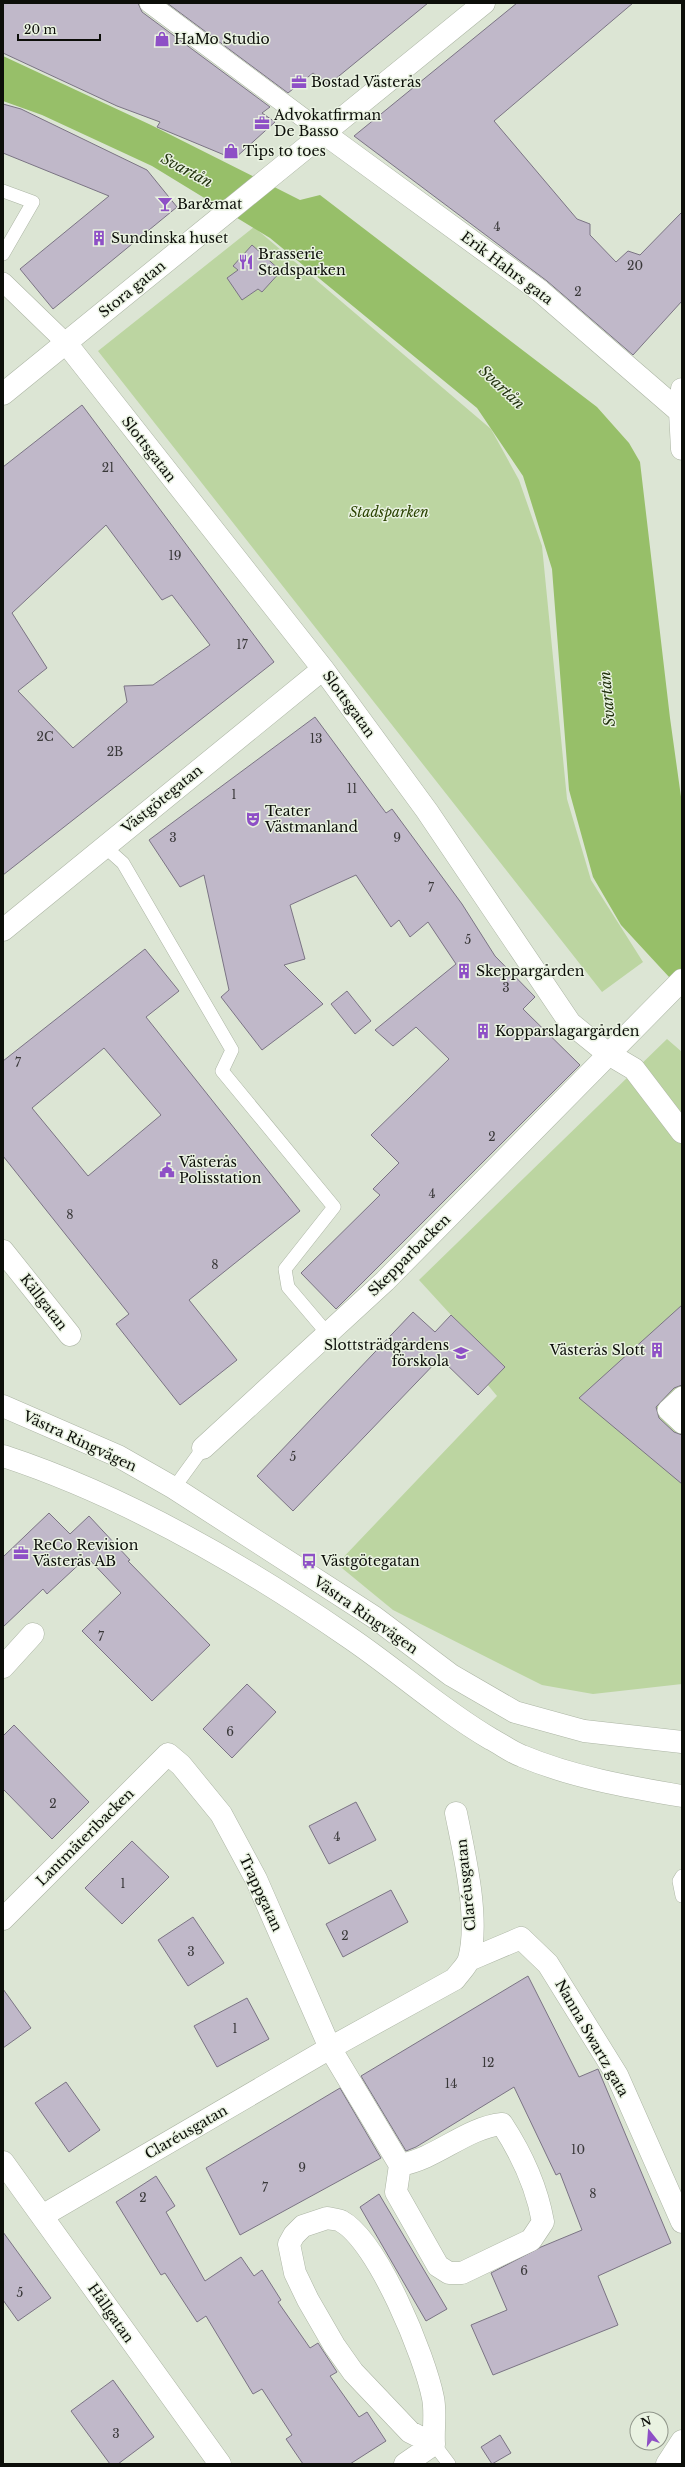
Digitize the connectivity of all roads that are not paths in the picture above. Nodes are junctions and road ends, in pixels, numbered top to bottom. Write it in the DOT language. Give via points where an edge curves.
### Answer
graph roads {
  1 [pos="149,3"];
  2 [pos="484,3"];
  3 [pos="324,134"];
  4 [pos="3,191"];
  5 [pos="3,254"];
  6 [pos="3,282"];
  7 [pos="66,343"];
  8 [pos="682,388"];
  9 [pos="3,394"];
  10 [pos="680,412"];
  11 [pos="682,448"];
  12 [pos="323,669"];
  13 [pos="104,846"];
  14 [pos="3,930"];
  15 [pos="678,984"];
  16 [pos="607,1053"];
  17 [pos="682,1132"];
  18 [pos="3,1251"];
  19 [pos="327,1333"];
  20 [pos="70,1335"];
  21 [pos="682,1396"];
  22 [pos="3,1406"];
  23 [pos="682,1424"];
  24 [pos="203,1448"];
  25 [pos="3,1456"];
  26 [pos="174,1488"];
  27 [pos="33,1634"];
  28 [pos="3,1667"];
  29 [pos="682,1742"];
  30 [pos="168,1754"];
  31 [pos="682,1796"];
  32 [pos="456,1813"];
  33 [pos="682,1876"];
  34 [pos="682,1896"];
  35 [pos="3,1919"];
  36 [pos="468,1960"];
  37 [pos="330,2048"];
  38 [pos="3,2162"];
  39 [pos="400,2165"];
  40 [pos="42,2216"];
  41 [pos="682,2222"];
  42 [pos="682,2441"];
  43 [pos="434,2444"];
  44 [pos="682,2452"];
  45 [pos="220,2464"];
  46 [pos="405,2464"];
  47 [pos="449,2464"];
  48 [pos="667,2464"];
  49 [pos="681,2464"];
  1 -- 3 [label="street"];
  2 -- 3 [label="street, Stora gatan"];
  3 -- 7 [label="street, Stora gatan"];
  3 -- 10 [label="street, Erik Hahrs gata" via="540,291"];
  4 -- 5 [label="lane" via="33,202"];
  6 -- 7 [label="street, Slottsgatan"];
  7 -- 9 [label="street, Stora gatan"];
  7 -- 12 [label="street, Slottsgatan"];
  8 -- 10 [label="street"];
  10 -- 11 [label="street"];
  12 -- 13 [label="street, Västgötegatan"];
  12 -- 16 [label="street, Slottsgatan" via="427,811 570,1023"];
  13 -- 14 [label="street, Västgötegatan"];
  13 -- 19 [label="lane" via="123,863 232,1050 222,1071 334,1207 285,1269 288,1287"];
  15 -- 16 [label="street, Skepparbacken"];
  16 -- 17 [label="street, Slottsgatan" via="634,1069"];
  16 -- 19 [label="street, Skepparbacken" via="385,1281"];
  18 -- 20 [label="street, Källgatan"];
  19 -- 24 [label="street, Skepparbacken"];
  21 -- 23 [label="street" via="667,1410"];
  22 -- 26 [label="street, Västra Ringvägen" via="118,1456"];
  24 -- 26 [label="lane"];
  25 -- 31 [label="street, Västra Ringvägen" via="72,1482 136,1512 224,1559 343,1633 467,1725 521,1756 607,1782"];
  26 -- 29 [label="street, Västra Ringvägen" via="374,1617 451,1675 515,1712 584,1731"];
  27 -- 28 [label="street"];
  30 -- 35 [label="street, Lantmäteribacken"];
  30 -- 37 [label="street, Trappgatan" via="181,1765 221,1814 256,1879"];
  32 -- 36 [label="street, Claréusgatan" via="466,1862 472,1932"];
  33 -- 34 [label="lane" via="679,1881"];
  36 -- 37 [label="street, Claréusgatan" via="455,1979"];
  36 -- 41 [label="street, Nanna Swartz gata" via="521,1938 548,1964 617,2075"];
  37 -- 39 [label="street"];
  37 -- 40 [label="street, Claréusgatan"];
  38 -- 40 [label="street, Hållgatan"];
  39 -- 39 [label="street" via="419,2161 485,2126 502,2124 512,2139 539,2201 543,2222 531,2240 462,2273 449,2273 438,2266 396,2192"];
  40 -- 45 [label="street, Hållgatan"];
  42 -- 48 [label="street"];
  43 -- 43 [label="street" via="410,2432 353,2372 334,2345 295,2272 289,2244 303,2226 327,2218 341,2220 359,2236 380,2267 407,2321 433,2399"];
  43 -- 46 [label="street"];
  43 -- 47 [label="lane"];
  44 -- 49 [label="lane"];
}
